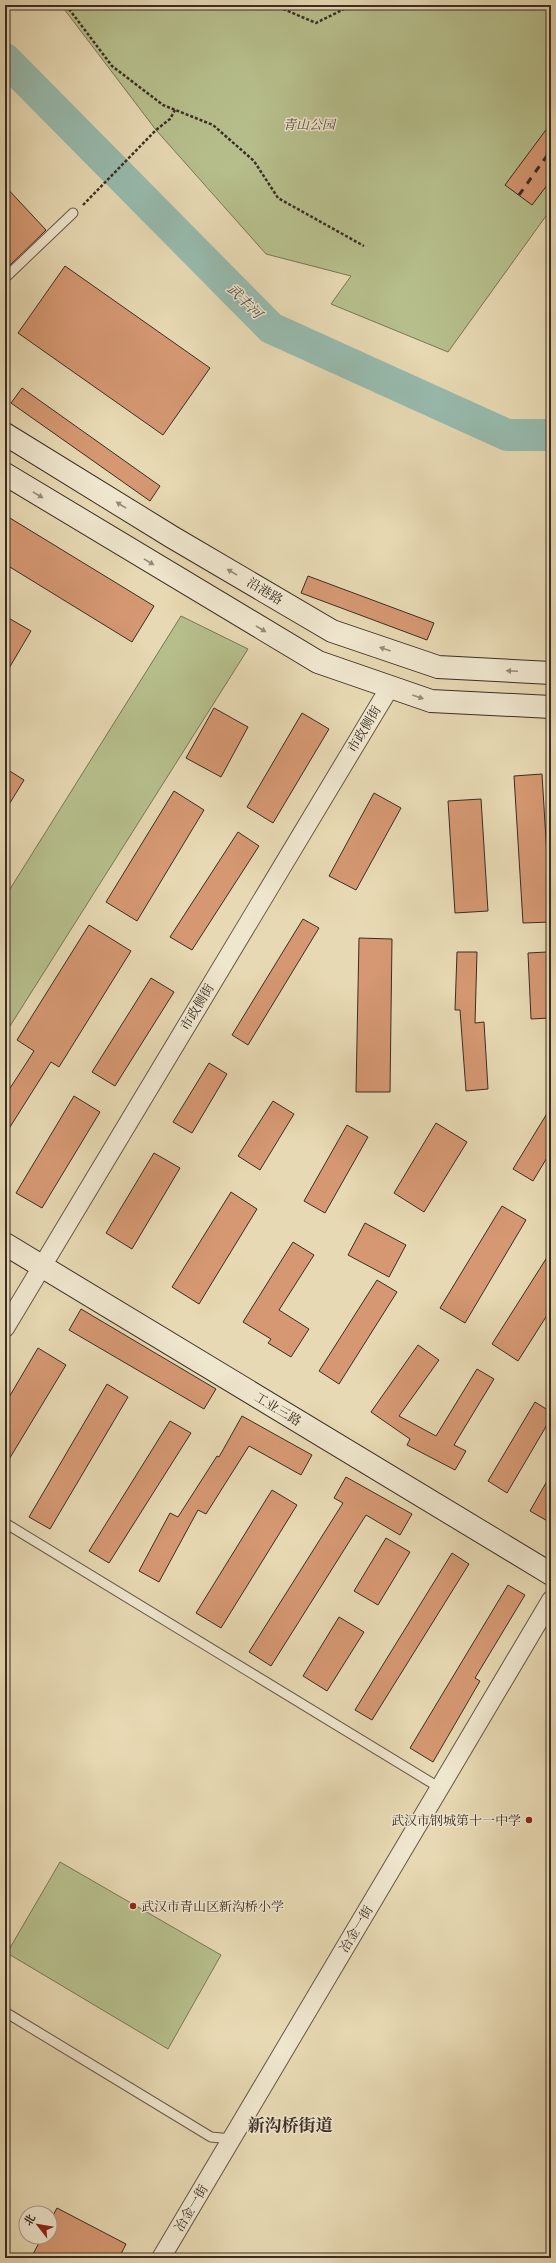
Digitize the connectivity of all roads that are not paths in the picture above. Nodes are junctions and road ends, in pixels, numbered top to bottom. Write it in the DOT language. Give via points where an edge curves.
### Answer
graph roads {
  1 [pos="73,213"];
  2 [pos="5,278"];
  3 [pos="5,434"];
  4 [pos="5,474"];
  5 [pos="551,673"];
  6 [pos="390,687"];
  7 [pos="551,707"];
  8 [pos="5,1244"];
  9 [pos="42,1266"];
  10 [pos="5,1328"];
  11 [pos="5,1523"];
  12 [pos="551,1574"];
  13 [pos="551,1600"];
  14 [pos="440,1788"];
  15 [pos="5,2012"];
  16 [pos="232,2139"];
  17 [pos="161,2258"];
  1 -- 2 [label="lane"];
  5 -- 3 [label="main road, 沿港路, one-way" via="438,667 332,631"];
  4 -- 6 [label="main road, one-way" via="318,662"];
  6 -- 7 [label="main road, one-way" via="431,701"];
  6 -- 9 [label="street, 市政侧街"];
  8 -- 9 [label="main road, 工业三路"];
  9 -- 10 [label="street, 市政侧街"];
  9 -- 12 [label="main road, 工业三路"];
  11 -- 14 [label="lane"];
  13 -- 14 [label="street, 冶金一街"];
  14 -- 16 [label="street, 冶金一街"];
  15 -- 16 [label="lane" via="210,2136"];
  16 -- 17 [label="street, 冶金一街"];
}
